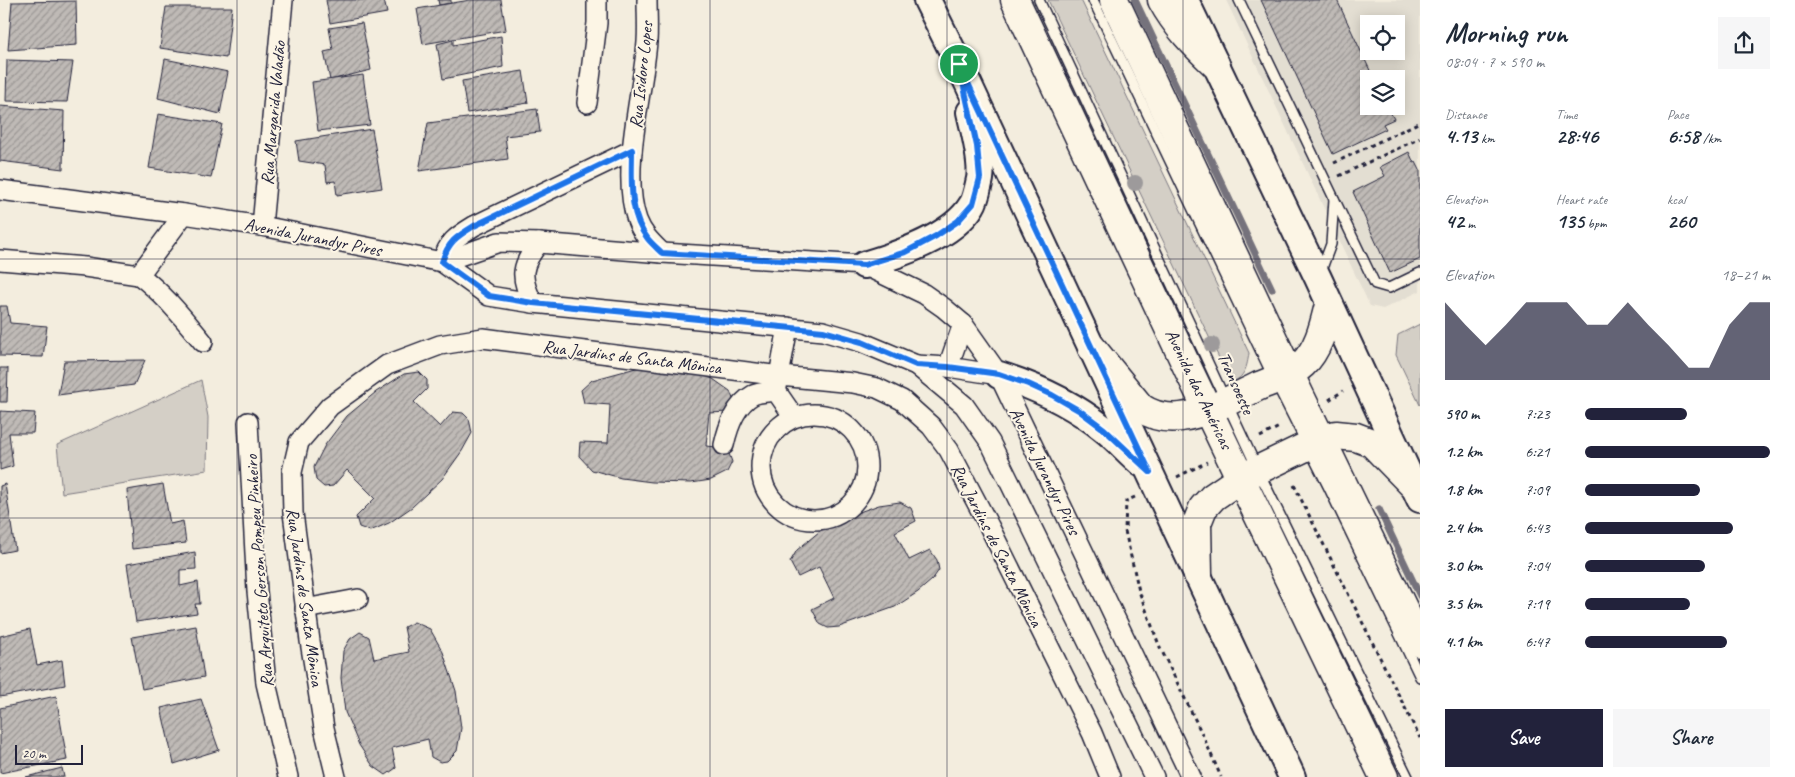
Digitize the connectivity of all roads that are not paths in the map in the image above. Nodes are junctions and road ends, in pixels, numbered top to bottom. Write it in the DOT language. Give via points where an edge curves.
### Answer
graph roads {
  1 [pos="284,0"];
  2 [pos="597,0"];
  3 [pos="647,0"];
  4 [pos="927,0"];
  5 [pos="1015,0"];
  6 [pos="1039,0"];
  7 [pos="1093,0"];
  8 [pos="1114,0"];
  9 [pos="1162,0"];
  10 [pos="1185,0"];
  11 [pos="1238,0"];
  12 [pos="959,64"];
  13 [pos="1216,64"];
  14 [pos="587,103"];
  15 [pos="632,150"];
  16 [pos="0,190"];
  17 [pos="1334,198"];
  18 [pos="184,214"];
  19 [pos="262,226"];
  20 [pos="539,242"];
  21 [pos="662,253"];
  22 [pos="0,260"];
  23 [pos="442,262"];
  24 [pos="864,265"];
  25 [pos="1420,273"];
  26 [pos="139,275"];
  27 [pos="1318,278"];
  28 [pos="533,303"];
  29 [pos="1329,305"];
  30 [pos="963,324"];
  31 [pos="788,327"];
  32 [pos="203,342"];
  33 [pos="1092,348"];
  34 [pos="916,365"];
  35 [pos="948,367"];
  36 [pos="999,374"];
  37 [pos="1282,376"];
  38 [pos="778,383"];
  39 [pos="1217,405"];
  40 [pos="794,417"];
  41 [pos="248,422"];
  42 [pos="1315,442"];
  43 [pos="724,445"];
  44 [pos="1250,474"];
  45 [pos="1160,479"];
  46 [pos="1417,492"];
  47 [pos="1198,575"];
  48 [pos="358,599"];
  49 [pos="305,609"];
  50 [pos="1420,643"];
  51 [pos="1420,677"];
  52 [pos="1291,776"];
  53 [pos="288,777"];
  54 [pos="336,777"];
  55 [pos="1110,777"];
  56 [pos="1154,777"];
  57 [pos="1191,777"];
  58 [pos="1384,777"];
  59 [pos="1408,777"];
  1 -- 19 [label="street, Rua Margarida Valadão"];
  2 -- 14 [label="street"];
  3 -- 15 [label="street, Rua Isidoro Lopes" via="647,41"];
  4 -- 12 [label="main road"];
  5 -- 39 [label="highway, Avenida das Américas"];
  6 -- 39 [label="lane, Transoeste"];
  7 -- 37 [label="lane, Transoeste"];
  8 -- 37 [label="highway"];
  9 -- 13 [label="highway" via="1177,25"];
  10 -- 13 [label="main road"];
  11 -- 17 [label="lane"];
  12 -- 24 [label="main road" via="977,146 980,178 973,204 958,221 936,236 906,252"];
  12 -- 33 [label="main road"];
  13 -- 27 [label="main road"];
  15 -- 21 [label="street, Rua Isidoro Lopes" via="636,214 648,239"];
  15 -- 23 [label="street, Rua Isidoro Lopes" via="474,226 456,237 446,249"];
  16 -- 18 [label="street, Avenida Jurandyr Pires"];
  17 -- 25 [label="lane" via="1375,284 1389,288"];
  17 -- 27 [label="lane" via="1331,244"];
  18 -- 19 [label="street, Avenida Jurandyr Pires"];
  18 -- 26 [label="street"];
  19 -- 23 [label="street, Avenida Jurandyr Pires"];
  20 -- 21 [label="street, Avenida Jurandyr Pires"];
  20 -- 23 [label="street, Avenida Jurandyr Pires" via="499,242"];
  20 -- 28 [label="street" via="529,255 523,272 525,288"];
  21 -- 24 [label="street, Avenida Jurandyr Pires"];
  22 -- 26 [label="street"];
  23 -- 28 [label="street, Avenida Jurandyr Pires" via="489,296"];
  24 -- 30 [label="street, Avenida Jurandyr Pires" via="924,294"];
  26 -- 32 [label="street" via="156,288"];
  27 -- 29 [label="main road"];
  28 -- 31 [label="street, Avenida Jurandyr Pires"];
  29 -- 37 [label="highway" via="1314,350 1304,363"];
  29 -- 46 [label="main road"];
  30 -- 35 [label="street"];
  30 -- 36 [label="street, Avenida Jurandyr Pires"];
  31 -- 34 [label="street, Avenida Jurandyr Pires" via="823,331 862,342"];
  31 -- 38 [label="street"];
  33 -- 39 [label="highway" via="1130,396 1151,414 1165,418 1180,417"];
  33 -- 45 [label="main road"];
  34 -- 35 [label="street"];
  34 -- 56 [label="street, Avenida Jurandyr Pires" via="964,405 990,442"];
  35 -- 36 [label="street"];
  36 -- 45 [label="main road" via="1028,384 1080,411"];
  36 -- 57 [label="street, Avenida Jurandyr Pires"];
  37 -- 39 [label="highway"];
  37 -- 42 [label="highway"];
  38 -- 40 [label="street"];
  38 -- 43 [label="street" via="754,394 740,406 729,426"];
  38 -- 49 [label="street, Rua Jardins de Santa Mônica" via="483,338 440,345 386,365 330,406 299,442 292,472 293,513"];
  38 -- 55 [label="street, Rua Jardins de Santa Mônica" via="853,382 877,388 902,400 931,426 949,450 989,526 1092,733"];
  39 -- 44 [label="highway, Avenida das Américas"];
  40 -- 40 [label="street" via="778,427 767,441 761,459 765,486 782,509 798,518 816,520 834,516 850,506 861,492 867,474 866,456 859,438 847,425 830,416 812,413"];
  41 -- 53 [label="street, Rua Arquiteto Gerson Pompeu Pinheiro" via="257,591 266,683"];
  42 -- 44 [label="highway"];
  42 -- 46 [label="highway" via="1336,435 1372,443"];
  42 -- 50 [label="highway"];
  42 -- 51 [label="lane"];
  44 -- 47 [label="highway" via="1220,492 1203,508 1197,523"];
  44 -- 58 [label="highway, Avenida das Américas"];
  44 -- 59 [label="lane"];
  45 -- 47 [label="main road"];
  47 -- 52 [label="main road"];
  48 -- 49 [label="street"];
  49 -- 54 [label="street, Rua Jardins de Santa Mônica" via="324,728"];
}
